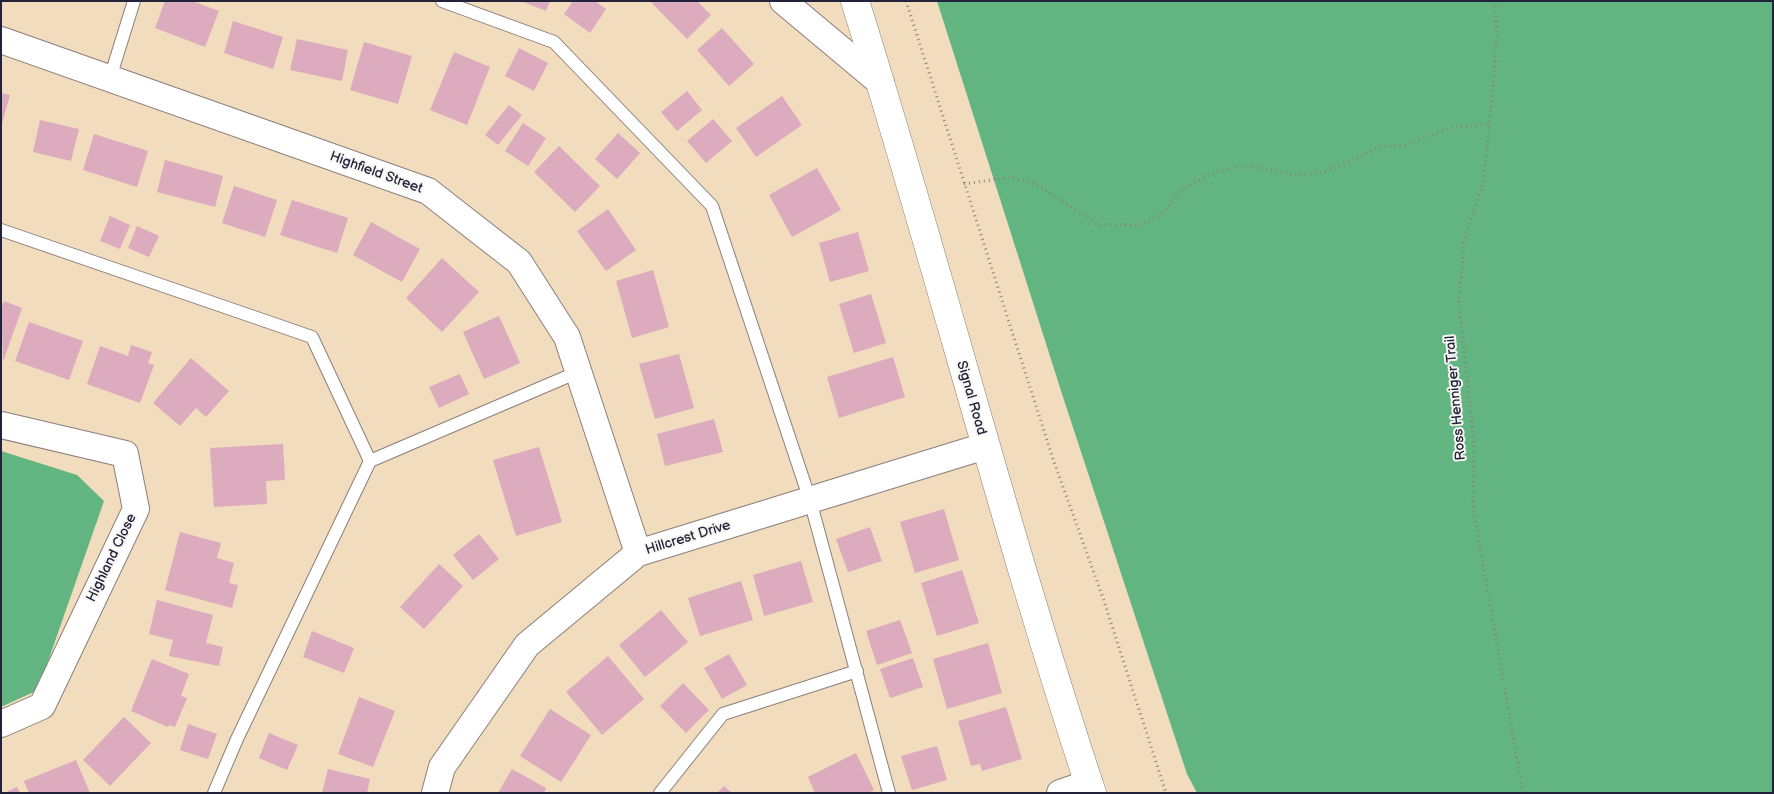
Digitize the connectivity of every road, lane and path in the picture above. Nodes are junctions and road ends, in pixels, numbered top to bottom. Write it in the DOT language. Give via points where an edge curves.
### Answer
graph roads {
  1 [pos="134,1"];
  2 [pos="442,1"];
  3 [pos="783,1"];
  4 [pos="855,1"];
  5 [pos="906,1"];
  6 [pos="1495,1"];
  7 [pos="1,40"];
  8 [pos="110,78"];
  9 [pos="881,83"];
  10 [pos="1489,124"];
  11 [pos="964,184"];
  12 [pos="1,230"];
  13 [pos="578,372"];
  14 [pos="1,425"];
  15 [pos="985,446"];
  16 [pos="370,461"];
  17 [pos="810,500"];
  18 [pos="638,553"];
  19 [pos="857,671"];
  20 [pos="1,724"];
  21 [pos="1091,788"];
  22 [pos="214,793"];
  23 [pos="435,793"];
  24 [pos="660,793"];
  25 [pos="889,793"];
  26 [pos="1060,793"];
  27 [pos="1166,793"];
  28 [pos="1522,793"];
  1 -- 8 [label="lane"];
  2 -- 17 [label="lane" via="554,42 712,206"];
  3 -- 9 [label="street"];
  4 -- 9 [label="street, Signal Road"];
  5 -- 11 [label="path"];
  6 -- 10 [label="path, Ross Henniger Trail" via="1497,38"];
  7 -- 8 [label="street, Highfield Street"];
  8 -- 13 [label="street, Highfield Street" via="428,191 519,262 567,337"];
  9 -- 15 [label="street, Signal Road"];
  10 -- 11 [label="path" via="1448,128 1407,145 1380,147 1322,172 1296,176 1264,168 1236,167 1211,174 1182,190 1162,214 1139,225 1098,225 1036,184 1012,177"];
  10 -- 28 [label="path, Ross Henniger Trail" via="1484,180 1464,239 1459,302 1474,444 1472,506"];
  11 -- 27 [label="path" via="1052,459"];
  12 -- 16 [label="lane" via="312,337"];
  13 -- 16 [label="lane"];
  13 -- 18 [label="street, Highfield Street"];
  14 -- 20 [label="street, Highland Close" via="125,454 136,509 42,706"];
  15 -- 17 [label="street, Hillcrest Drive"];
  15 -- 21 [label="street, Signal Road"];
  16 -- 22 [label="lane"];
  17 -- 18 [label="street, Hillcrest Drive"];
  17 -- 19 [label="lane"];
  18 -- 23 [label="street, Hillcrest Drive" via="527,645 442,767"];
  19 -- 24 [label="lane" via="723,714"];
  19 -- 25 [label="lane"];
  21 -- 26 [label="street"];
}
